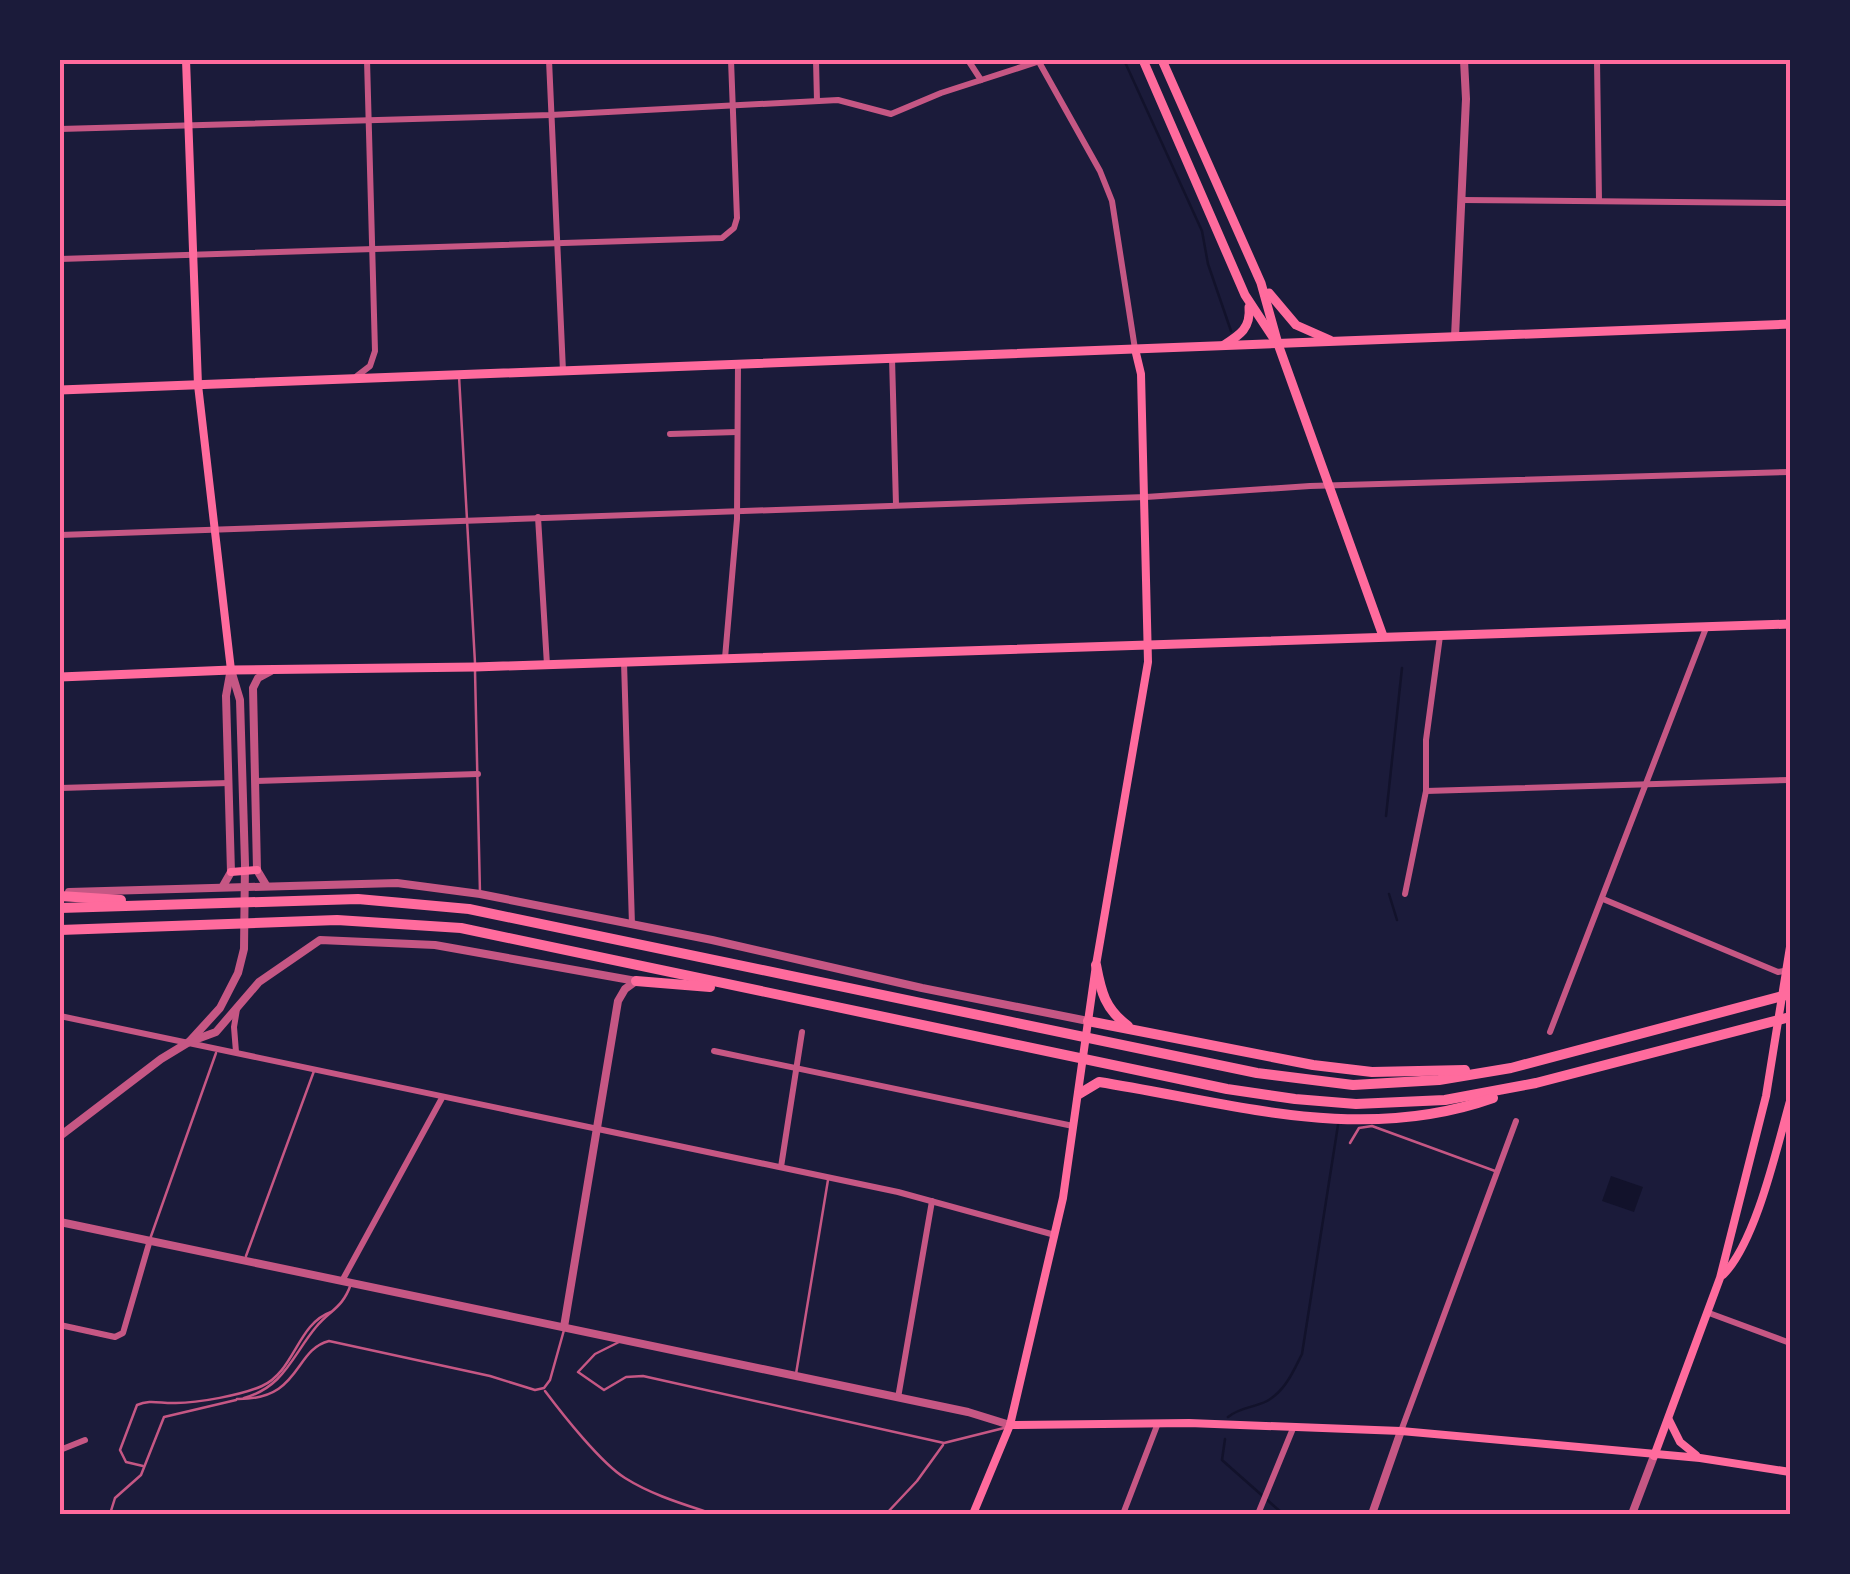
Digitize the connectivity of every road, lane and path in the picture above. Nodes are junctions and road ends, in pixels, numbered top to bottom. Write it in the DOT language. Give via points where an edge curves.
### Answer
graph roads {
  1 [pos="186,60"];
  2 [pos="368,60"];
  3 [pos="549,60"];
  4 [pos="731,60"];
  5 [pos="816,60"];
  6 [pos="968,60"];
  7 [pos="1142,60"];
  8 [pos="1162,60"];
  9 [pos="1464,60"];
  10 [pos="1597,60"];
  11 [pos="1041,61"];
  12 [pos="980,80"];
  13 [pos="817,101"];
  14 [pos="733,105"];
  15 [pos="552,115"];
  16 [pos="370,118"];
  17 [pos="188,125"];
  18 [pos="60,129"];
  19 [pos="1461,200"];
  20 [pos="1599,201"];
  21 [pos="1790,203"];
  22 [pos="556,244"];
  23 [pos="374,249"];
  24 [pos="193,255"];
  25 [pos="60,259"];
  26 [pos="1261,283"];
  27 [pos="1245,295"];
  28 [pos="1790,324"];
  29 [pos="1455,337"];
  30 [pos="1336,342"];
  31 [pos="1278,344"];
  32 [pos="1222,346"];
  33 [pos="1135,349"];
  34 [pos="892,358"];
  35 [pos="738,364"];
  36 [pos="562,371"];
  37 [pos="458,375"];
  38 [pos="351,379"];
  39 [pos="198,385"];
  40 [pos="60,390"];
  41 [pos="738,432"];
  42 [pos="670,434"];
  43 [pos="1790,472"];
  44 [pos="1331,486"];
  45 [pos="1146,497"];
  46 [pos="896,504"];
  47 [pos="737,510"];
  48 [pos="538,517"];
  49 [pos="467,520"];
  50 [pos="216,529"];
  51 [pos="60,535"];
  52 [pos="1790,624"];
  53 [pos="1706,626"];
  54 [pos="1440,635"];
  55 [pos="1383,636"];
  56 [pos="1148,644"];
  57 [pos="726,658"];
  58 [pos="624,662"];
  59 [pos="547,664"];
  60 [pos="475,667"];
  61 [pos="231,670"];
  62 [pos="278,670"];
  63 [pos="60,677"];
  64 [pos="240,700"];
  65 [pos="255,728"];
  66 [pos="478,774"];
  67 [pos="1790,780"];
  68 [pos="256,781"];
  69 [pos="1646,783"];
  70 [pos="229,784"];
  71 [pos="60,788"];
  72 [pos="1426,791"];
  73 [pos="257,870"];
  74 [pos="230,872"];
  75 [pos="266,885"];
  76 [pos="223,886"];
  77 [pos="60,894"];
  78 [pos="480,894"];
  79 [pos="1405,894"];
  80 [pos="1603,899"];
  81 [pos="176,903"];
  82 [pos="60,908"];
  83 [pos="632,925"];
  84 [pos="60,930"];
  85 [pos="1790,947"];
  86 [pos="1096,965"];
  87 [pos="1790,970"];
  88 [pos="606,978"];
  89 [pos="636,981"];
  90 [pos="759,992"];
  91 [pos="1790,994"];
  92 [pos="618,1000"];
  93 [pos="237,1009"];
  94 [pos="60,1016"];
  95 [pos="1790,1017"];
  96 [pos="1088,1022"];
  97 [pos="1129,1027"];
  98 [pos="802,1032"];
  99 [pos="1550,1032"];
  100 [pos="189,1042"];
  101 [pos="218,1049"];
  102 [pos="714,1051"];
  103 [pos="236,1052"];
  104 [pos="796,1068"];
  105 [pos="1511,1068"];
  106 [pos="314,1070"];
  107 [pos="1536,1083"];
  108 [pos="1079,1094"];
  109 [pos="442,1098"];
  110 [pos="1790,1101"];
  111 [pos="1516,1122"];
  112 [pos="1073,1126"];
  113 [pos="595,1130"];
  114 [pos="60,1136"];
  115 [pos="1350,1143"];
  116 [pos="781,1167"];
  117 [pos="1496,1172"];
  118 [pos="829,1178"];
  119 [pos="1742,1196"];
  120 [pos="932,1200"];
  121 [pos="1758,1202"];
  122 [pos="60,1222"];
  123 [pos="1055,1235"];
  124 [pos="150,1240"];
  125 [pos="245,1260"];
  126 [pos="1720,1278"];
  127 [pos="347,1282"];
  128 [pos="336,1310"];
  129 [pos="1709,1313"];
  130 [pos="60,1326"];
  131 [pos="564,1327"];
  132 [pos="623,1340"];
  133 [pos="1790,1343"];
  134 [pos="796,1376"];
  135 [pos="544,1388"];
  136 [pos="898,1398"];
  137 [pos="237,1400"];
  138 [pos="1668,1418"];
  139 [pos="1158,1423"];
  140 [pos="1010,1426"];
  141 [pos="1294,1426"];
  142 [pos="1401,1431"];
  143 [pos="84,1440"];
  144 [pos="944,1443"];
  145 [pos="60,1450"];
  146 [pos="1654,1456"];
  147 [pos="1700,1458"];
  148 [pos="144,1466"];
  149 [pos="1790,1472"];
  150 [pos="110,1514"];
  151 [pos="713,1514"];
  152 [pos="886,1514"];
  153 [pos="973,1514"];
  154 [pos="1122,1514"];
  155 [pos="1258,1514"];
  156 [pos="1372,1514"];
  157 [pos="1632,1514"];
  1 -- 17 [label="main road"];
  2 -- 16 [label="street"];
  3 -- 15 [label="street"];
  4 -- 14 [label="street"];
  5 -- 13 [label="street"];
  6 -- 12 [label="street"];
  7 -- 27 [label="main road"];
  8 -- 26 [label="main road"];
  9 -- 19 [label="street"];
  10 -- 20 [label="street"];
  11 -- 12 [label="street"];
  11 -- 33 [label="street" via="1112,201"];
  12 -- 13 [label="street" via="891,114 844,100"];
  13 -- 14 [label="street"];
  14 -- 15 [label="street"];
  14 -- 22 [label="street" via="737,218 730,234"];
  15 -- 16 [label="street"];
  15 -- 22 [label="street"];
  16 -- 17 [label="street"];
  16 -- 23 [label="street"];
  17 -- 18 [label="street"];
  17 -- 24 [label="main road"];
  19 -- 20 [label="street"];
  19 -- 29 [label="street"];
  20 -- 21 [label="street"];
  22 -- 23 [label="street"];
  22 -- 36 [label="street"];
  23 -- 24 [label="street"];
  23 -- 38 [label="street" via="374,356"];
  24 -- 25 [label="street"];
  24 -- 39 [label="main road"];
  26 -- 30 [label="main road" via="1290,321"];
  26 -- 31 [label="main road"];
  27 -- 31 [label="main road"];
  27 -- 32 [label="main road" via="1248,324"];
  28 -- 29 [label="main road"];
  29 -- 30 [label="main road"];
  30 -- 31 [label="main road"];
  31 -- 32 [label="main road"];
  31 -- 44 [label="main road"];
  32 -- 33 [label="main road"];
  33 -- 34 [label="main road"];
  33 -- 45 [label="main road"];
  34 -- 35 [label="main road"];
  34 -- 46 [label="street"];
  35 -- 36 [label="main road"];
  35 -- 41 [label="street"];
  36 -- 37 [label="main road"];
  37 -- 38 [label="main road"];
  37 -- 49 [label="lane"];
  38 -- 39 [label="main road"];
  39 -- 40 [label="main road"];
  39 -- 50 [label="main road"];
  41 -- 42 [label="street"];
  41 -- 47 [label="street"];
  43 -- 44 [label="street"];
  44 -- 45 [label="street"];
  44 -- 55 [label="main road"];
  45 -- 46 [label="street"];
  45 -- 56 [label="main road"];
  46 -- 47 [label="street"];
  47 -- 48 [label="street"];
  47 -- 57 [label="street"];
  48 -- 49 [label="street"];
  48 -- 59 [label="street"];
  49 -- 50 [label="street"];
  49 -- 60 [label="lane"];
  50 -- 51 [label="street"];
  50 -- 61 [label="main road"];
  52 -- 53 [label="main road"];
  53 -- 54 [label="main road"];
  53 -- 69 [label="street"];
  54 -- 55 [label="main road"];
  54 -- 72 [label="street"];
  55 -- 56 [label="main road"];
  56 -- 57 [label="main road"];
  56 -- 86 [label="main road"];
  57 -- 58 [label="main road"];
  58 -- 59 [label="main road"];
  58 -- 83 [label="street"];
  59 -- 60 [label="main road"];
  60 -- 62 [label="main road"];
  60 -- 66 [label="lane"];
  61 -- 62 [label="main road"];
  61 -- 63 [label="main road"];
  61 -- 64 [label="street"];
  61 -- 70 [label="street"];
  62 -- 65 [label="street" via="255,682"];
  64 -- 65 [label="street"];
  64 -- 100 [label="street" via="244,948 220,1008"];
  65 -- 68 [label="street"];
  66 -- 68 [label="street"];
  66 -- 78 [label="lane"];
  67 -- 69 [label="street"];
  68 -- 73 [label="street"];
  69 -- 72 [label="street"];
  69 -- 80 [label="street"];
  70 -- 71 [label="street"];
  70 -- 74 [label="street"];
  72 -- 79 [label="street"];
  73 -- 74 [label="main road"];
  73 -- 75 [label="street"];
  74 -- 76 [label="street"];
  75 -- 76 [label="street"];
  75 -- 78 [label="street" via="398,882"];
  76 -- 77 [label="street"];
  77 -- 81 [label="highway"];
  78 -- 83 [label="street"];
  80 -- 87 [label="street" via="1778,972"];
  80 -- 99 [label="street"];
  81 -- 82 [label="highway"];
  81 -- 105 [label="highway" via="358,899 469,909 1321,1083 1412,1083"];
  83 -- 96 [label="street"];
  84 -- 90 [label="highway" via="336,920 430,924"];
  85 -- 119 [label="main road"];
  86 -- 96 [label="main road"];
  86 -- 97 [label="highway" via="1112,1014"];
  88 -- 89 [label="street"];
  88 -- 92 [label="street"];
  88 -- 93 [label="street" via="434,945 320,940 266,976"];
  89 -- 90 [label="highway"];
  89 -- 92 [label="street"];
  90 -- 107 [label="highway" via="1280,1098 1416,1102"];
  91 -- 105 [label="highway"];
  92 -- 113 [label="street"];
  93 -- 100 [label="street" via="216,1032"];
  93 -- 103 [label="street"];
  94 -- 100 [label="street"];
  95 -- 107 [label="highway"];
  96 -- 97 [label="highway"];
  96 -- 108 [label="main road"];
  97 -- 105 [label="highway" via="1372,1072"];
  98 -- 104 [label="street"];
  100 -- 101 [label="street"];
  100 -- 114 [label="street"];
  101 -- 103 [label="street"];
  101 -- 124 [label="lane"];
  102 -- 104 [label="street"];
  103 -- 106 [label="street"];
  104 -- 112 [label="street"];
  104 -- 116 [label="street"];
  106 -- 109 [label="street"];
  106 -- 125 [label="lane"];
  107 -- 108 [label="highway" via="1467,1108 1398,1119 1250,1112 1099,1082"];
  108 -- 112 [label="main road"];
  109 -- 113 [label="street"];
  109 -- 127 [label="street"];
  110 -- 121 [label="main road"];
  111 -- 117 [label="street"];
  112 -- 123 [label="main road"];
  113 -- 116 [label="street"];
  113 -- 131 [label="street"];
  115 -- 117 [label="lane" via="1358,1128 1372,1126"];
  116 -- 118 [label="street"];
  117 -- 142 [label="street"];
  118 -- 120 [label="street"];
  118 -- 134 [label="lane"];
  119 -- 121 [label="main road"];
  119 -- 126 [label="main road"];
  120 -- 123 [label="street"];
  120 -- 136 [label="street"];
  121 -- 126 [label="main road" via="1738,1260"];
  122 -- 124 [label="street"];
  123 -- 140 [label="main road"];
  124 -- 125 [label="street"];
  124 -- 130 [label="street" via="122,1334"];
  125 -- 127 [label="street"];
  126 -- 129 [label="main road"];
  127 -- 128 [label="lane"];
  127 -- 131 [label="street"];
  128 -- 137 [label="lane" via="278,1381"];
  128 -- 148 [label="lane" via="315,1320 284,1370 264,1385 182,1403 137,1405 120,1450 126,1462"];
  129 -- 133 [label="street"];
  129 -- 138 [label="main road"];
  131 -- 132 [label="street"];
  131 -- 135 [label="lane"];
  132 -- 134 [label="street"];
  132 -- 144 [label="lane" via="578,1372 604,1390 643,1376"];
  134 -- 136 [label="street"];
  135 -- 137 [label="lane" via="330,1341 319,1344 283,1387"];
  135 -- 151 [label="lane" via="613,1469 654,1494"];
  136 -- 140 [label="street"];
  137 -- 148 [label="lane" via="164,1417"];
  138 -- 146 [label="main road"];
  138 -- 147 [label="main road" via="1680,1442"];
  139 -- 140 [label="main road"];
  139 -- 141 [label="main road"];
  139 -- 154 [label="street"];
  140 -- 144 [label="lane"];
  140 -- 153 [label="main road"];
  141 -- 142 [label="main road"];
  141 -- 155 [label="street"];
  142 -- 146 [label="main road"];
  142 -- 156 [label="street"];
  143 -- 145 [label="street"];
  144 -- 152 [label="lane"];
  146 -- 147 [label="main road"];
  146 -- 157 [label="street"];
  147 -- 149 [label="main road"];
  148 -- 150 [label="lane" via="115,1498"];
}
